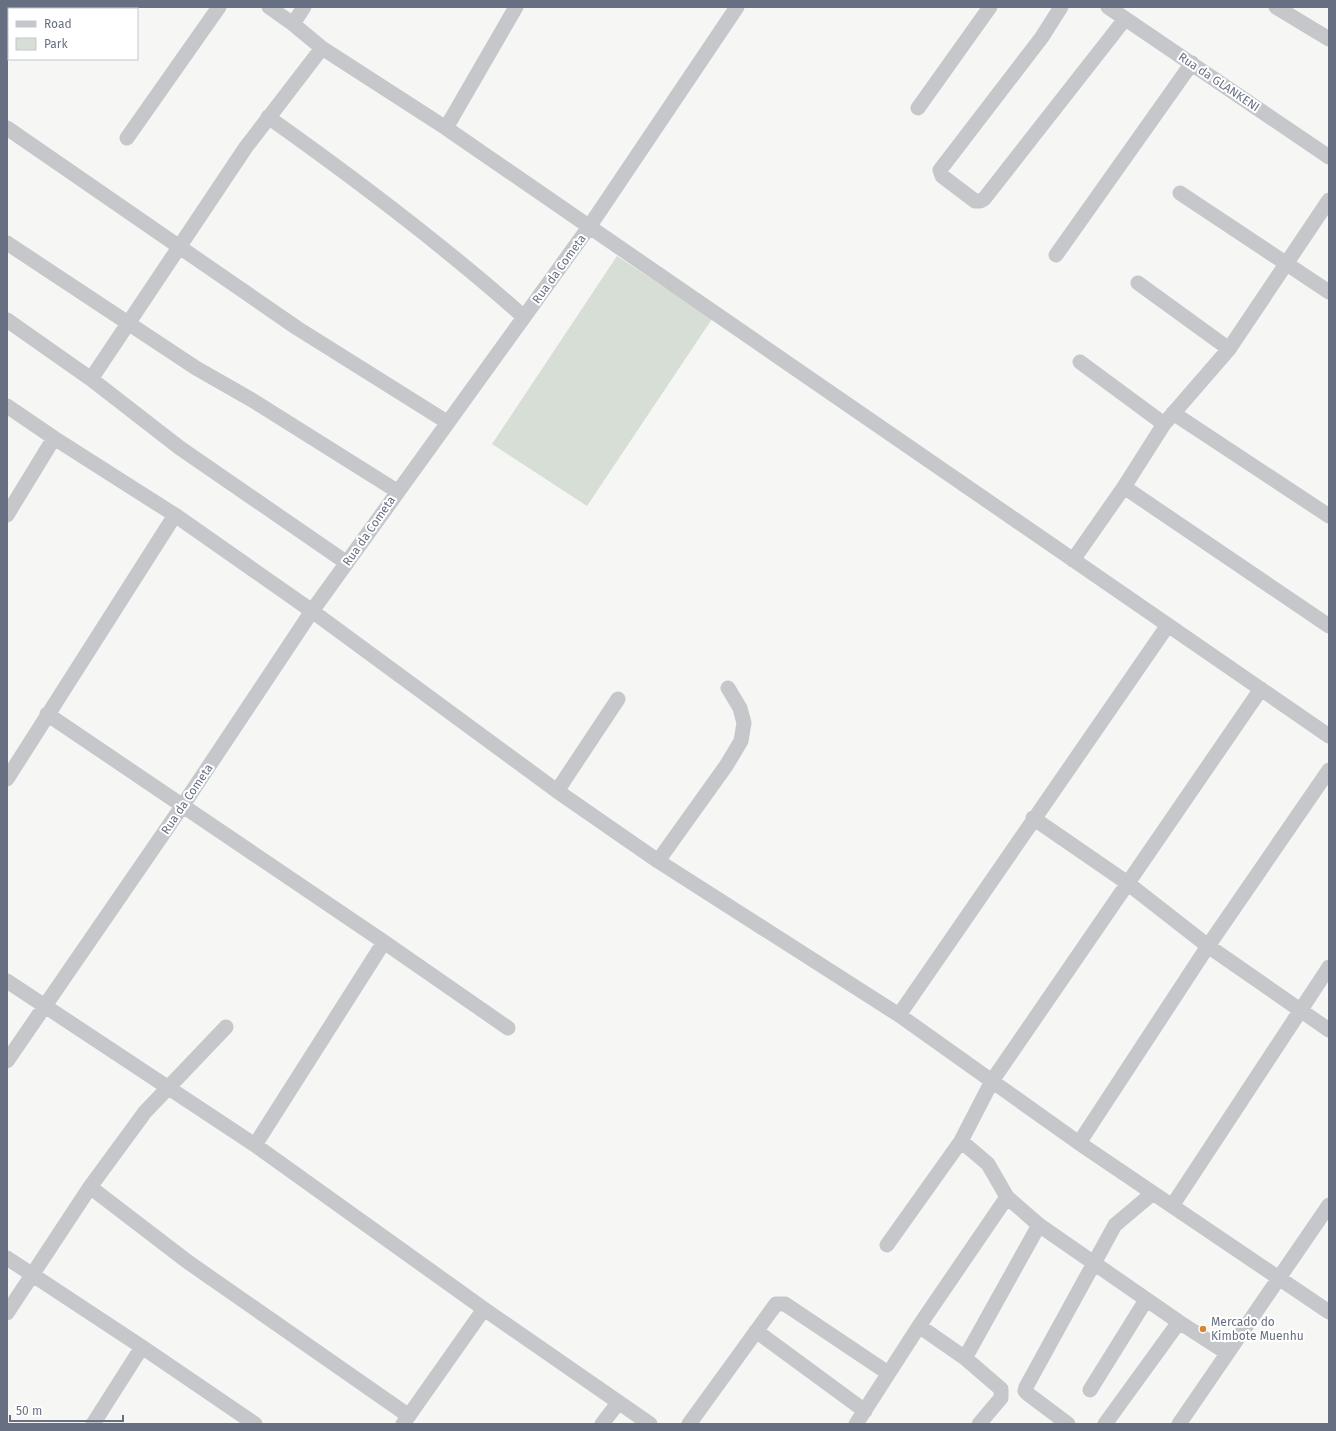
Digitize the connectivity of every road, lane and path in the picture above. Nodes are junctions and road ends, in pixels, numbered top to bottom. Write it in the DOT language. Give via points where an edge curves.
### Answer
graph roads {
  1 [pos="220,7"];
  2 [pos="269,7"];
  3 [pos="304,7"];
  4 [pos="516,7"];
  5 [pos="737,7"];
  6 [pos="990,7"];
  7 [pos="1062,7"];
  8 [pos="1108,7"];
  9 [pos="1276,7"];
  10 [pos="1125,19"];
  11 [pos="293,24"];
  12 [pos="1329,39"];
  13 [pos="322,48"];
  14 [pos="1192,63"];
  15 [pos="918,108"];
  16 [pos="268,117"];
  17 [pos="7,128"];
  18 [pos="446,128"];
  19 [pos="127,138"];
  20 [pos="1329,157"];
  21 [pos="1180,193"];
  22 [pos="1329,200"];
  23 [pos="589,227"];
  24 [pos="7,243"];
  25 [pos="179,246"];
  26 [pos="1056,255"];
  27 [pos="1287,264"];
  28 [pos="1138,283"];
  29 [pos="1329,292"];
  30 [pos="524,317"];
  31 [pos="7,320"];
  32 [pos="129,322"];
  33 [pos="1229,349"];
  34 [pos="1080,362"];
  35 [pos="91,379"];
  36 [pos="7,406"];
  37 [pos="1168,419"];
  38 [pos="447,422"];
  39 [pos="54,438"];
  40 [pos="1124,487"];
  41 [pos="397,491"];
  42 [pos="175,514"];
  43 [pos="7,515"];
  44 [pos="1329,516"];
  45 [pos="1073,560"];
  46 [pos="347,563"];
  47 [pos="312,611"];
  48 [pos="1168,625"];
  49 [pos="1329,626"];
  50 [pos="728,688"];
  51 [pos="1261,689"];
  52 [pos="618,700"];
  53 [pos="47,714"];
  54 [pos="1329,736"];
  55 [pos="1329,770"];
  56 [pos="7,779"];
  57 [pos="557,791"];
  58 [pos="183,805"];
  59 [pos="1033,818"];
  60 [pos="658,861"];
  61 [pos="1126,882"];
  62 [pos="384,942"];
  63 [pos="1208,946"];
  64 [pos="1329,966"];
  65 [pos="7,982"];
  66 [pos="44,1005"];
  67 [pos="1301,1010"];
  68 [pos="899,1015"];
  69 [pos="226,1026"];
  70 [pos="508,1028"];
  71 [pos="1329,1030"];
  72 [pos="7,1061"];
  73 [pos="992,1081"];
  74 [pos="168,1087"];
  75 [pos="961,1141"];
  76 [pos="1080,1143"];
  77 [pos="255,1145"];
  78 [pos="90,1188"];
  79 [pos="1153,1193"];
  80 [pos="1007,1197"];
  81 [pos="1329,1205"];
  82 [pos="1172,1206"];
  83 [pos="1039,1225"];
  84 [pos="887,1245"];
  85 [pos="7,1258"];
  86 [pos="1093,1263"];
  87 [pos="33,1275"];
  88 [pos="1279,1278"];
  89 [pos="1146,1300"];
  90 [pos="484,1309"];
  91 [pos="1329,1312"];
  92 [pos="7,1313"];
  93 [pos="1179,1322"];
  94 [pos="919,1326"];
  95 [pos="756,1331"];
  96 [pos="142,1346"];
  97 [pos="1228,1353"];
  98 [pos="965,1358"];
  99 [pos="888,1373"];
  100 [pos="1090,1390"];
  101 [pos="618,1404"];
  102 [pos="865,1411"];
  103 [pos="406,1420"];
  104 [pos="93,1424"];
  105 [pos="253,1424"];
  106 [pos="602,1424"];
  107 [pos="650,1424"];
  108 [pos="690,1424"];
  109 [pos="856,1424"];
  110 [pos="979,1424"];
  111 [pos="1068,1424"];
  112 [pos="1105,1424"];
  113 [pos="1179,1424"];
  1 -- 19 [label="street"];
  2 -- 11 [label="street"];
  3 -- 11 [label="street"];
  4 -- 18 [label="street"];
  5 -- 23 [label="street, Rua da Cometa"];
  6 -- 15 [label="street"];
  7 -- 10 [label="street" via="940,170 942,176 975,201 984,199"];
  8 -- 10 [label="street, Rua da GLANKENI"];
  9 -- 12 [label="street"];
  10 -- 14 [label="street, Rua da GLANKENI"];
  11 -- 13 [label="street"];
  13 -- 16 [label="street"];
  13 -- 18 [label="street"];
  14 -- 20 [label="street, Rua da GLANKENI"];
  14 -- 26 [label="street"];
  16 -- 25 [label="street"];
  16 -- 30 [label="street" via="430,236"];
  17 -- 25 [label="street"];
  18 -- 23 [label="street"];
  21 -- 27 [label="street"];
  22 -- 27 [label="street"];
  23 -- 30 [label="street, Rua da Cometa"];
  23 -- 45 [label="street"];
  24 -- 32 [label="street"];
  25 -- 32 [label="street"];
  25 -- 38 [label="street" via="297,328"];
  27 -- 29 [label="street"];
  27 -- 33 [label="street"];
  28 -- 33 [label="street"];
  30 -- 38 [label="street, Rua da Cometa"];
  31 -- 35 [label="street"];
  32 -- 35 [label="street"];
  32 -- 41 [label="street" via="196,368"];
  33 -- 37 [label="street"];
  34 -- 37 [label="street"];
  35 -- 46 [label="street" via="180,448"];
  36 -- 39 [label="street"];
  37 -- 40 [label="street"];
  37 -- 44 [label="street"];
  38 -- 41 [label="street, Rua da Cometa"];
  39 -- 42 [label="street"];
  39 -- 43 [label="street"];
  40 -- 45 [label="street"];
  40 -- 49 [label="street"];
  41 -- 46 [label="street, Rua da Cometa"];
  42 -- 47 [label="street"];
  42 -- 53 [label="street"];
  45 -- 48 [label="street"];
  46 -- 47 [label="street, Rua da Cometa"];
  47 -- 57 [label="street"];
  47 -- 58 [label="street, Rua da Cometa"];
  48 -- 51 [label="street"];
  48 -- 59 [label="street"];
  50 -- 60 [label="street" via="740,708 744,723 741,741"];
  51 -- 54 [label="street"];
  51 -- 61 [label="street"];
  52 -- 57 [label="street"];
  53 -- 56 [label="street"];
  53 -- 58 [label="street"];
  55 -- 63 [label="street"];
  57 -- 60 [label="street"];
  58 -- 62 [label="street"];
  58 -- 66 [label="street, Rua da Cometa"];
  59 -- 61 [label="street"];
  59 -- 68 [label="street"];
  60 -- 68 [label="street"];
  61 -- 63 [label="street"];
  61 -- 73 [label="street"];
  62 -- 70 [label="street"];
  62 -- 77 [label="street"];
  63 -- 67 [label="street"];
  63 -- 76 [label="street"];
  64 -- 67 [label="street"];
  65 -- 66 [label="street"];
  66 -- 72 [label="street, Rua da Cometa"];
  66 -- 74 [label="street"];
  67 -- 71 [label="street"];
  67 -- 82 [label="street"];
  68 -- 73 [label="street"];
  69 -- 74 [label="street"];
  73 -- 75 [label="street"];
  73 -- 76 [label="street"];
  74 -- 77 [label="street"];
  74 -- 78 [label="street" via="146,1112"];
  75 -- 80 [label="street" via="988,1164"];
  75 -- 84 [label="street"];
  76 -- 79 [label="street"];
  77 -- 90 [label="street"];
  78 -- 87 [label="street"];
  78 -- 103 [label="street"];
  79 -- 82 [label="street"];
  79 -- 86 [label="street" via="1115,1225"];
  80 -- 83 [label="street"];
  80 -- 94 [label="street"];
  81 -- 88 [label="street"];
  82 -- 88 [label="street"];
  83 -- 86 [label="street"];
  83 -- 98 [label="street"];
  85 -- 87 [label="street"];
  86 -- 89 [label="street"];
  86 -- 111 [label="street" via="1025,1391"];
  87 -- 92 [label="street"];
  87 -- 96 [label="street"];
  88 -- 91 [label="street"];
  88 -- 97 [label="street"];
  89 -- 93 [label="street"];
  89 -- 100 [label="street"];
  90 -- 101 [label="street"];
  90 -- 103 [label="street"];
  93 -- 97 [label="street"];
  93 -- 112 [label="street"];
  94 -- 98 [label="street"];
  94 -- 99 [label="street"];
  95 -- 99 [label="street" via="776,1304 785,1304"];
  95 -- 102 [label="street"];
  95 -- 108 [label="street"];
  96 -- 104 [label="street"];
  96 -- 105 [label="street"];
  97 -- 113 [label="street"];
  98 -- 110 [label="street" via="1001,1389 1001,1398"];
  99 -- 102 [label="street"];
  101 -- 106 [label="street"];
  101 -- 107 [label="street"];
  102 -- 109 [label="street"];
}
